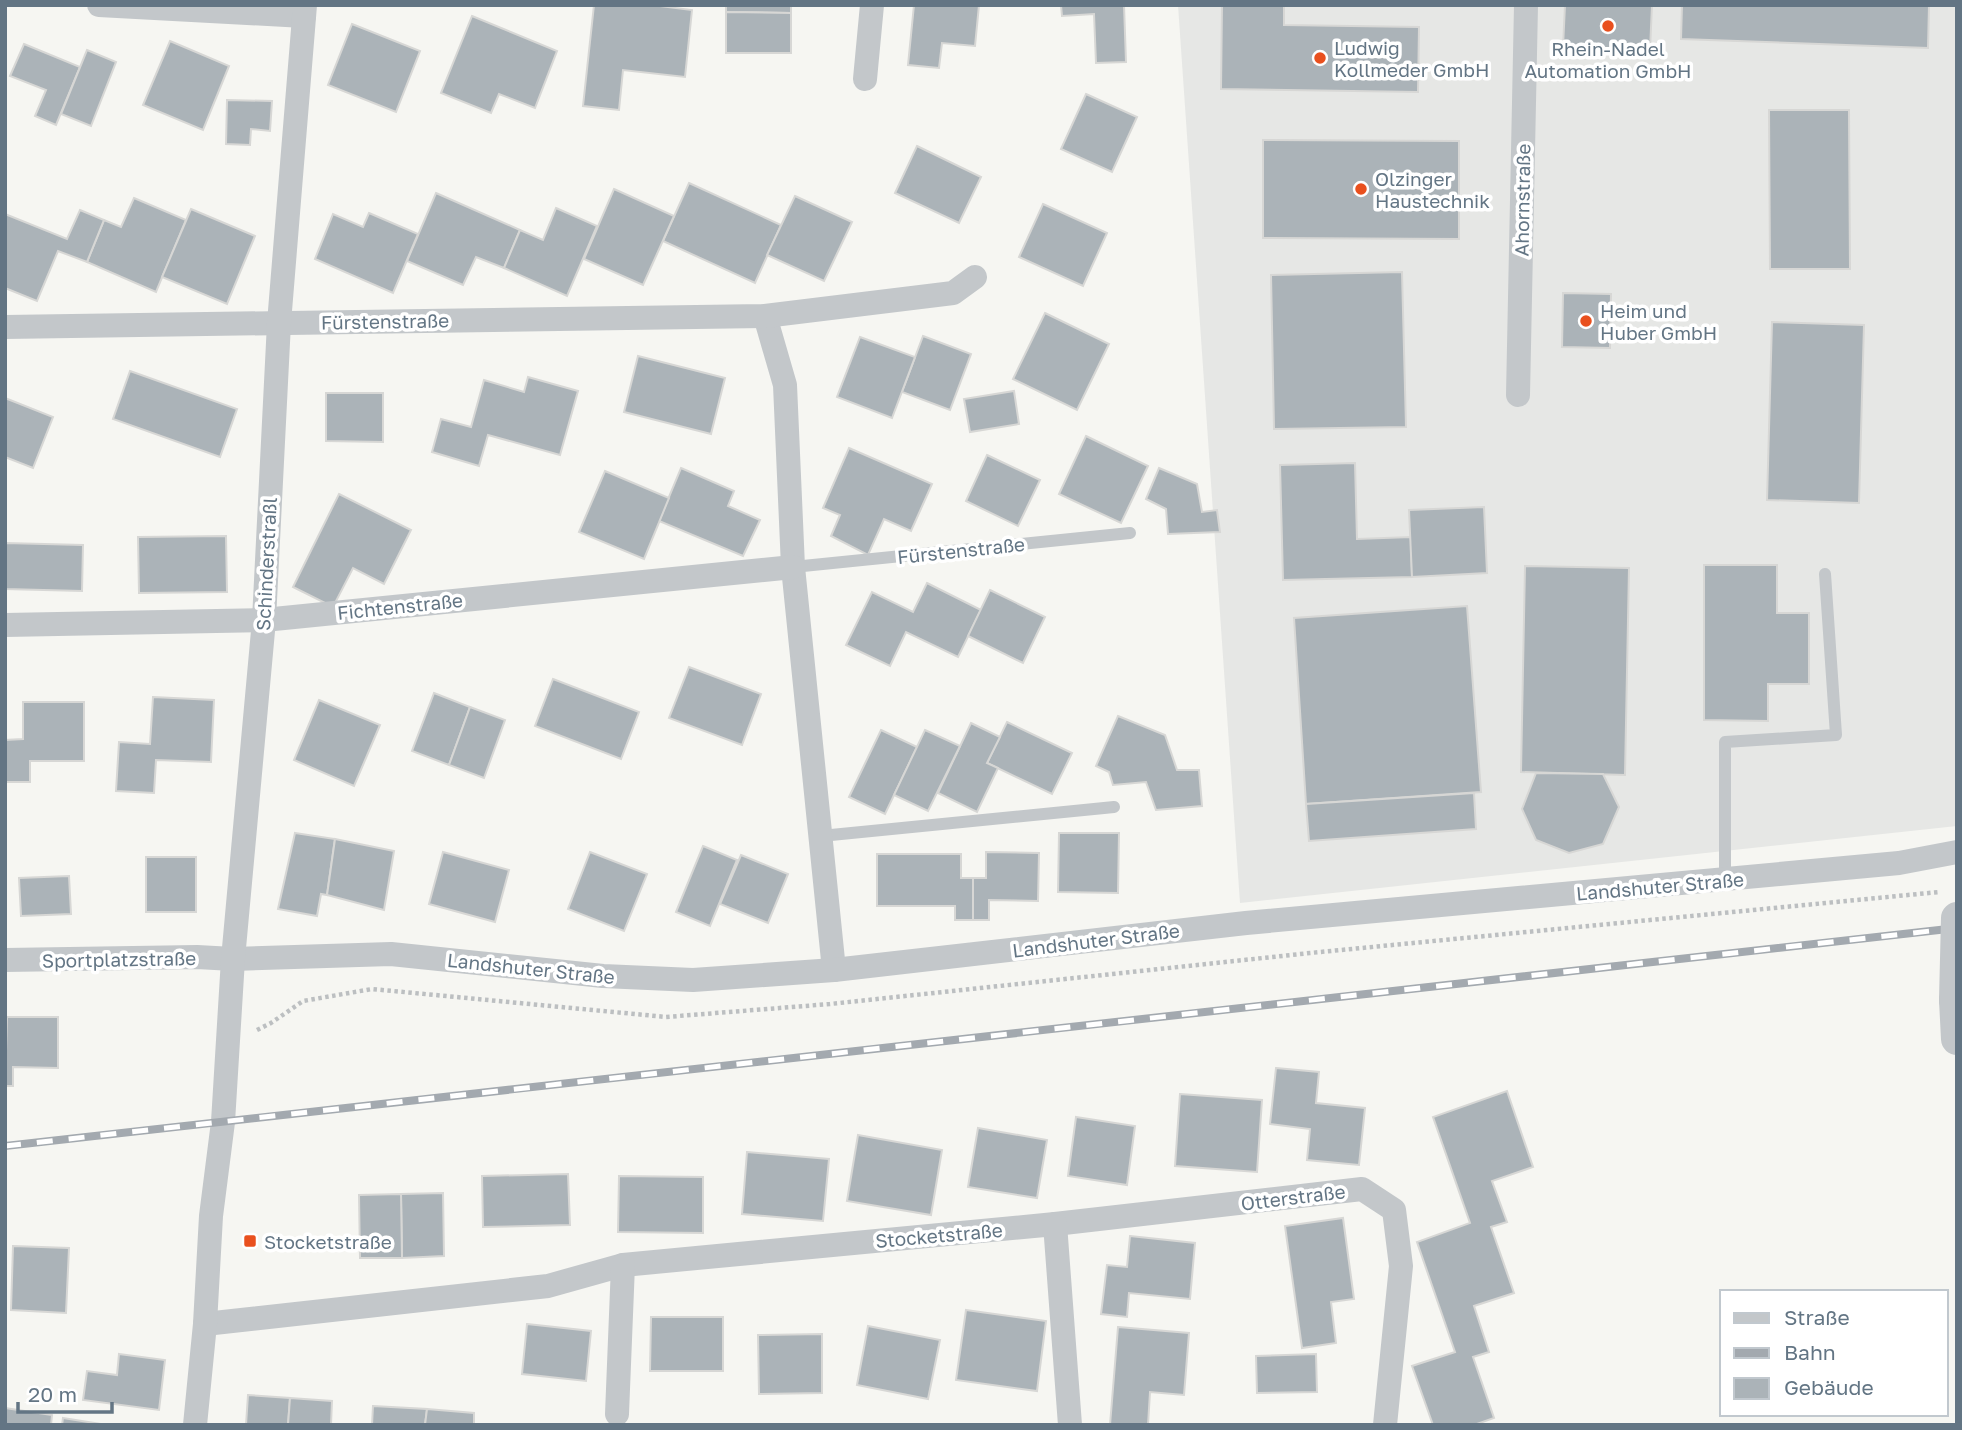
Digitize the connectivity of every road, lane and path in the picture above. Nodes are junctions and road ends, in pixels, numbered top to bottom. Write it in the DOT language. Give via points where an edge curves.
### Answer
graph roads {
  1 [pos="99,5"];
  2 [pos="872,5"];
  3 [pos="1526,5"];
  4 [pos="304,11"];
  5 [pos="865,79"];
  6 [pos="975,277"];
  7 [pos="765,316"];
  8 [pos="279,323"];
  9 [pos="5,327"];
  10 [pos="1518,395"];
  11 [pos="1130,533"];
  12 [pos="793,567"];
  13 [pos="1825,574"];
  14 [pos="264,620"];
  15 [pos="5,625"];
  16 [pos="1114,807"];
  17 [pos="821,836"];
  18 [pos="1957,852"];
  19 [pos="1725,880"];
  20 [pos="1957,918"];
  21 [pos="233,959"];
  22 [pos="5,960"];
  23 [pos="834,970"];
  24 [pos="1955,1000"];
  25 [pos="1957,1039"];
  26 [pos="1055,1224"];
  27 [pos="622,1265"];
  28 [pos="205,1324"];
  29 [pos="617,1413"];
  30 [pos="195,1425"];
  31 [pos="1070,1425"];
  32 [pos="1385,1425"];
  1 -- 4 [label="street"];
  2 -- 5 [label="street"];
  3 -- 10 [label="street, Ahornstraße"];
  4 -- 8 [label="street, Schinderstraßl"];
  6 -- 7 [label="street, Fürstenstraße" via="953,293"];
  7 -- 8 [label="street, Fürstenstraße"];
  7 -- 12 [label="street" via="785,385"];
  8 -- 9 [label="street, Fürstenstraße"];
  8 -- 14 [label="street, Schinderstraßl"];
  11 -- 12 [label="lane, Fürstenstraße"];
  12 -- 14 [label="street, Fichtenstraße"];
  12 -- 17 [label="street"];
  13 -- 19 [label="lane" via="1836,734 1725,742"];
  14 -- 15 [label="street, Fichtenstraße"];
  14 -- 21 [label="street, Schinderstraßl"];
  16 -- 17 [label="lane"];
  17 -- 23 [label="street"];
  18 -- 19 [label="street, Landshuter Straße" via="1899,863"];
  19 -- 23 [label="street, Landshuter Straße" via="1246,923"];
  20 -- 24 [label="street, bridge"];
  21 -- 22 [label="street, Sportplatzstraße"];
  21 -- 23 [label="street, Landshuter Straße" via="391,954 603,976 694,980"];
  21 -- 28 [label="street, Schinderstraßl"];
  24 -- 25 [label="street"];
  26 -- 27 [label="street, Stocketstraße"];
  26 -- 31 [label="street"];
  26 -- 32 [label="street, Otterstraße" via="1362,1189 1394,1210 1401,1266"];
  27 -- 28 [label="street, Stocketstraße" via="548,1286"];
  27 -- 29 [label="street"];
  28 -- 30 [label="street"];
}
